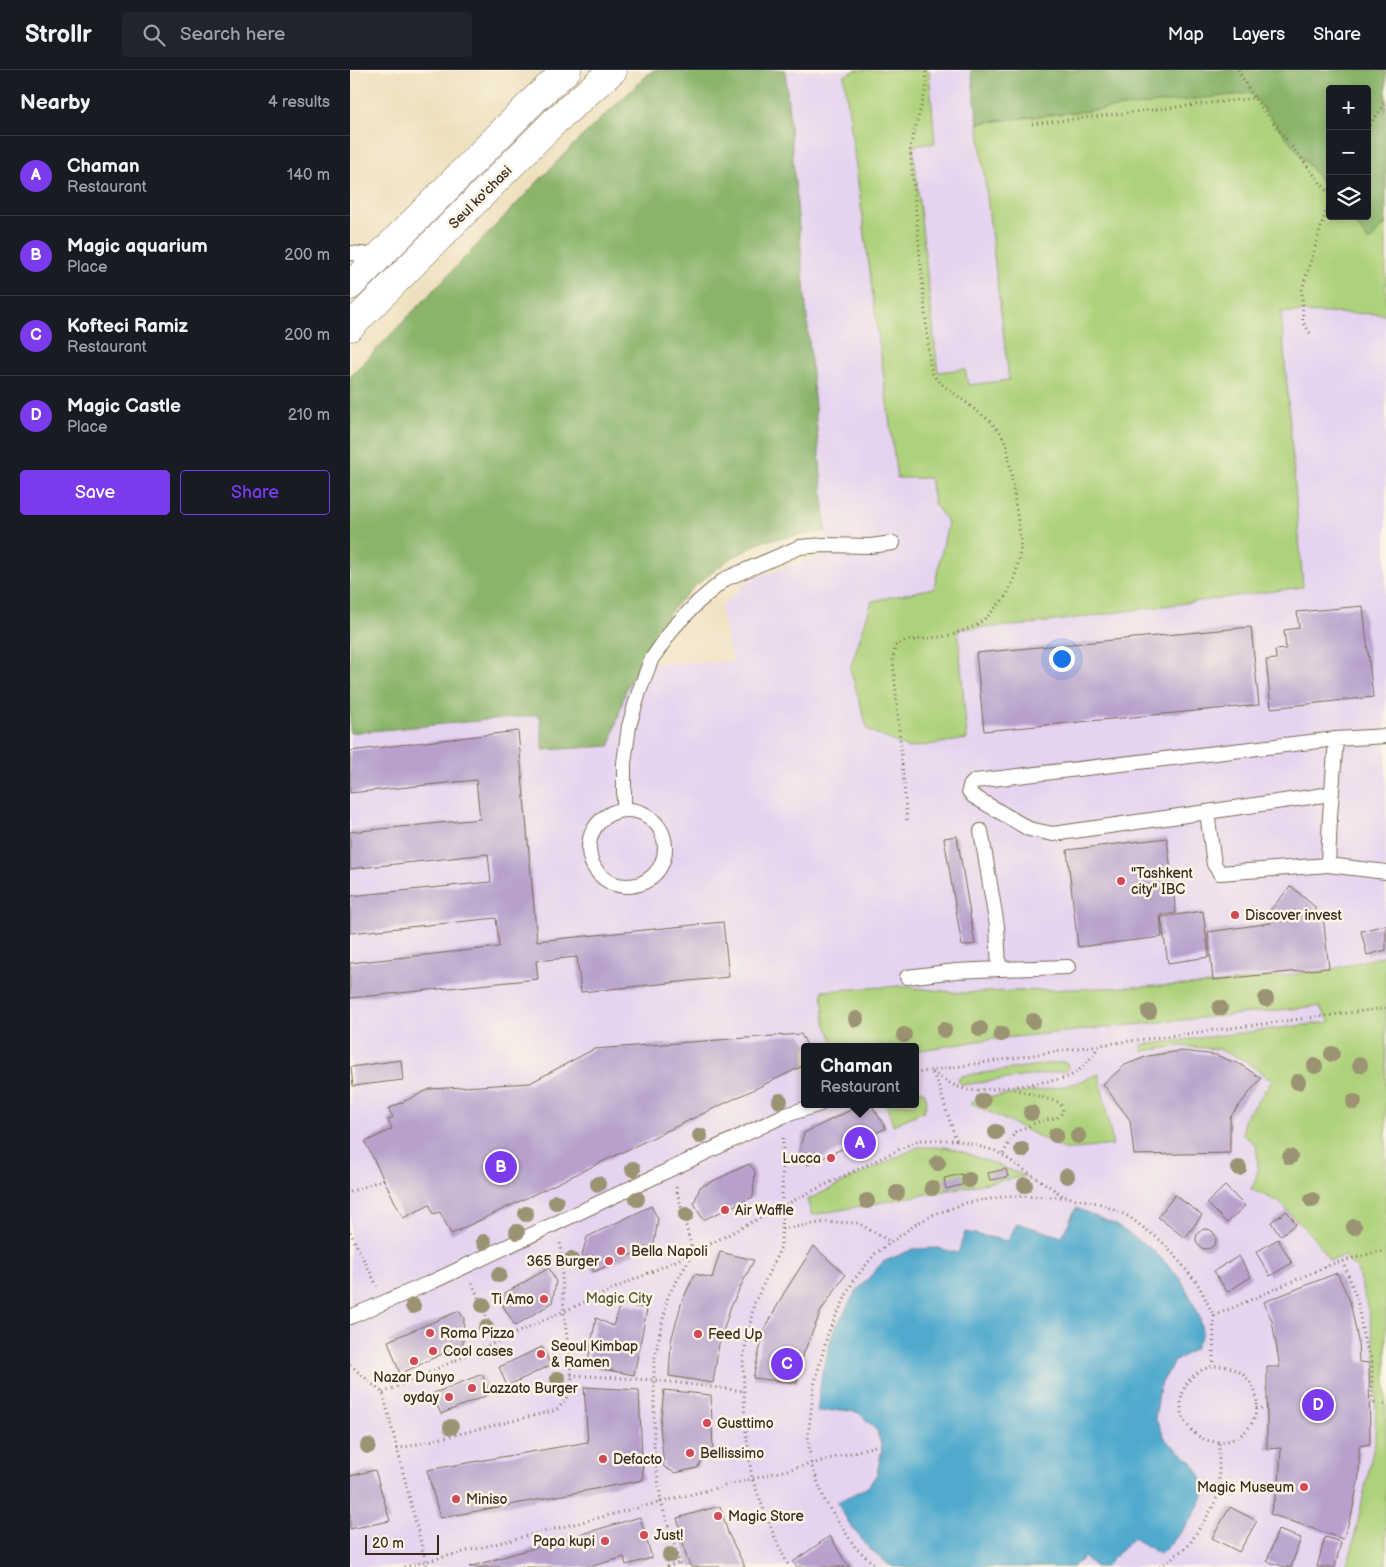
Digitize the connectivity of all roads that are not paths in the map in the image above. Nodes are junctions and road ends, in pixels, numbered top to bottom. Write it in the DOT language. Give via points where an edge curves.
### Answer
graph roads {
  1 [pos="567,70"];
  2 [pos="613,70"];
  3 [pos="350,253"];
  4 [pos="379,256"];
  5 [pos="350,286"];
  6 [pos="350,327"];
  7 [pos="893,543"];
  8 [pos="1386,736"];
  9 [pos="1336,738"];
  10 [pos="1331,794"];
  11 [pos="624,809"];
  12 [pos="1207,812"];
  13 [pos="981,831"];
  14 [pos="1328,865"];
  15 [pos="1386,872"];
  16 [pos="1068,966"];
  17 [pos="1000,969"];
  18 [pos="907,977"];
  19 [pos="808,1108"];
  20 [pos="350,1317"];
  1 -- 4 [label="main road"];
  2 -- 6 [label="main road, Seul ko'chasi" via="555,120"];
  3 -- 4 [label="lane"];
  4 -- 5 [label="main road"];
  7 -- 11 [label="lane" via="800,547 725,579 698,602 674,627 651,660 639,692 629,726 624,763"];
  8 -- 9 [label="lane"];
  9 -- 10 [label="lane"];
  9 -- 12 [label="lane" via="975,781 969,791 1029,829 1053,834"];
  10 -- 12 [label="lane"];
  10 -- 14 [label="lane"];
  11 -- 11 [label="lane" via="648,815 657,823 666,848 659,870 638,885 613,884 602,876 589,855 593,829 601,819"];
  12 -- 14 [label="lane" via="1214,864 1220,873"];
  13 -- 17 [label="lane"];
  14 -- 15 [label="lane"];
  16 -- 17 [label="lane"];
  17 -- 18 [label="lane"];
  19 -- 20 [label="lane" via="783,1116"];
}
